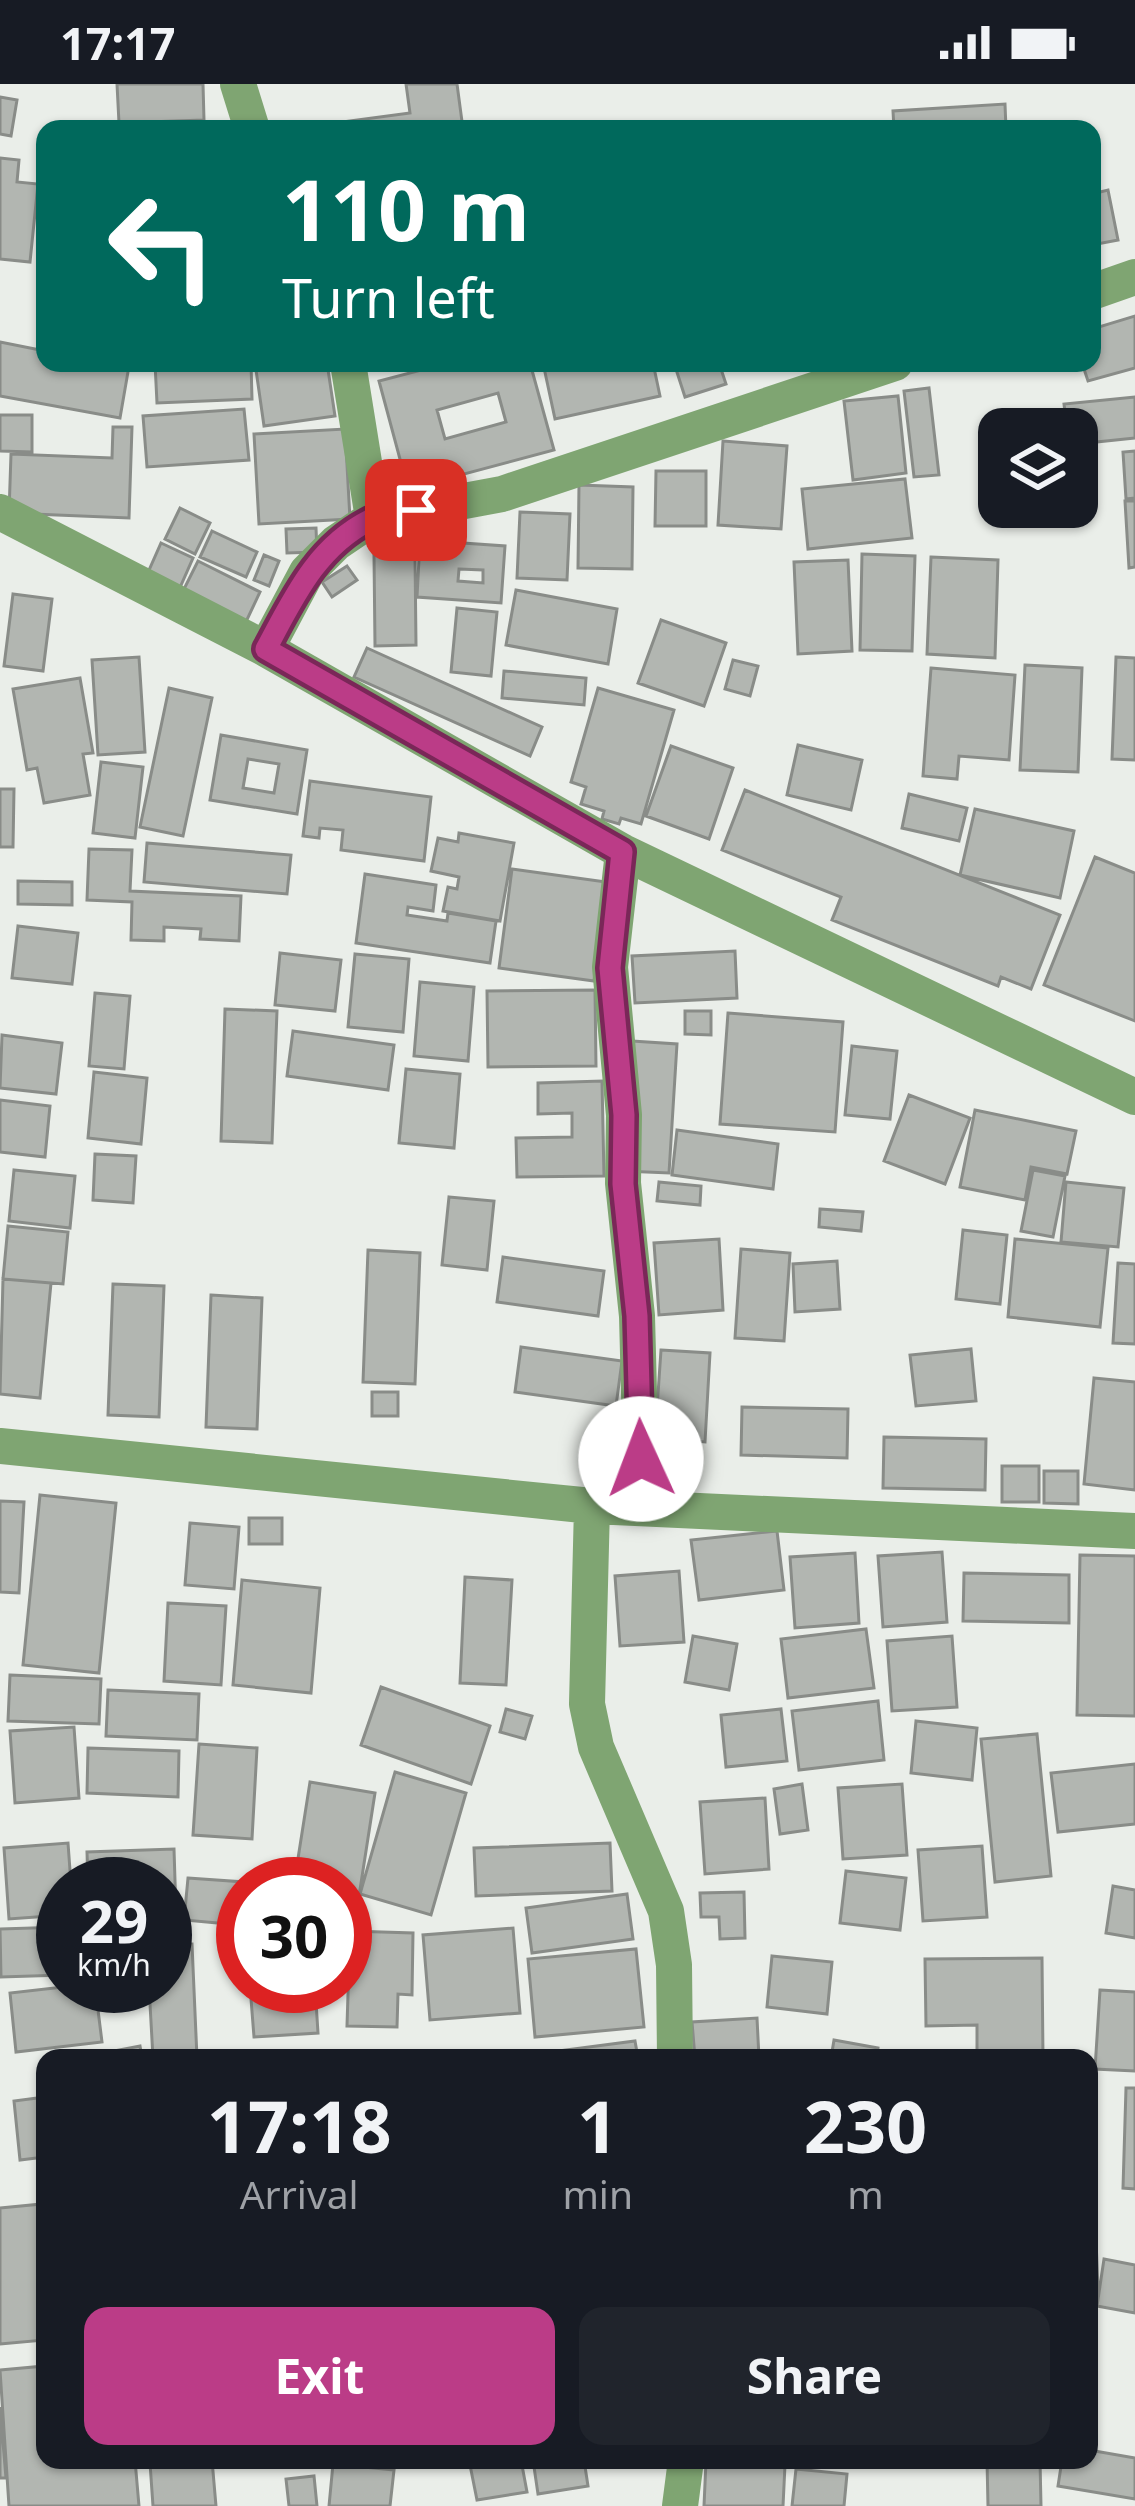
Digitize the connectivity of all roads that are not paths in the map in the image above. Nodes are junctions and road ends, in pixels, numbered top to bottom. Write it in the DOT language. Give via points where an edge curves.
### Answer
graph roads {
  1 [pos="238,84"];
  2 [pos="249,120"];
  3 [pos="1135,277"];
  4 [pos="1101,289"];
  5 [pos="349,372"];
  6 [pos="868,372"];
  7 [pos="0,512"];
  8 [pos="373,518"];
  9 [pos="266,649"];
  10 [pos="622,852"];
  11 [pos="1135,1097"];
  12 [pos="0,1445"];
  13 [pos="592,1506"];
  14 [pos="642,1507"];
  15 [pos="1135,1531"];
  16 [pos="675,2049"];
  17 [pos="685,2469"];
  18 [pos="680,2506"];
  1 -- 2 [label="street"];
  3 -- 4 [label="street"];
  5 -- 8 [label="street"];
  6 -- 8 [label="street" via="502,494"];
  7 -- 9 [label="street"];
  8 -- 9 [label="street" via="307,572"];
  9 -- 10 [label="street"];
  10 -- 11 [label="street"];
  10 -- 14 [label="street" via="610,968 637,1316"];
  12 -- 13 [label="street"];
  13 -- 14 [label="street"];
  13 -- 16 [label="street" via="587,1704 596,1747 666,1911"];
  14 -- 15 [label="street"];
  17 -- 18 [label="street"];
}
